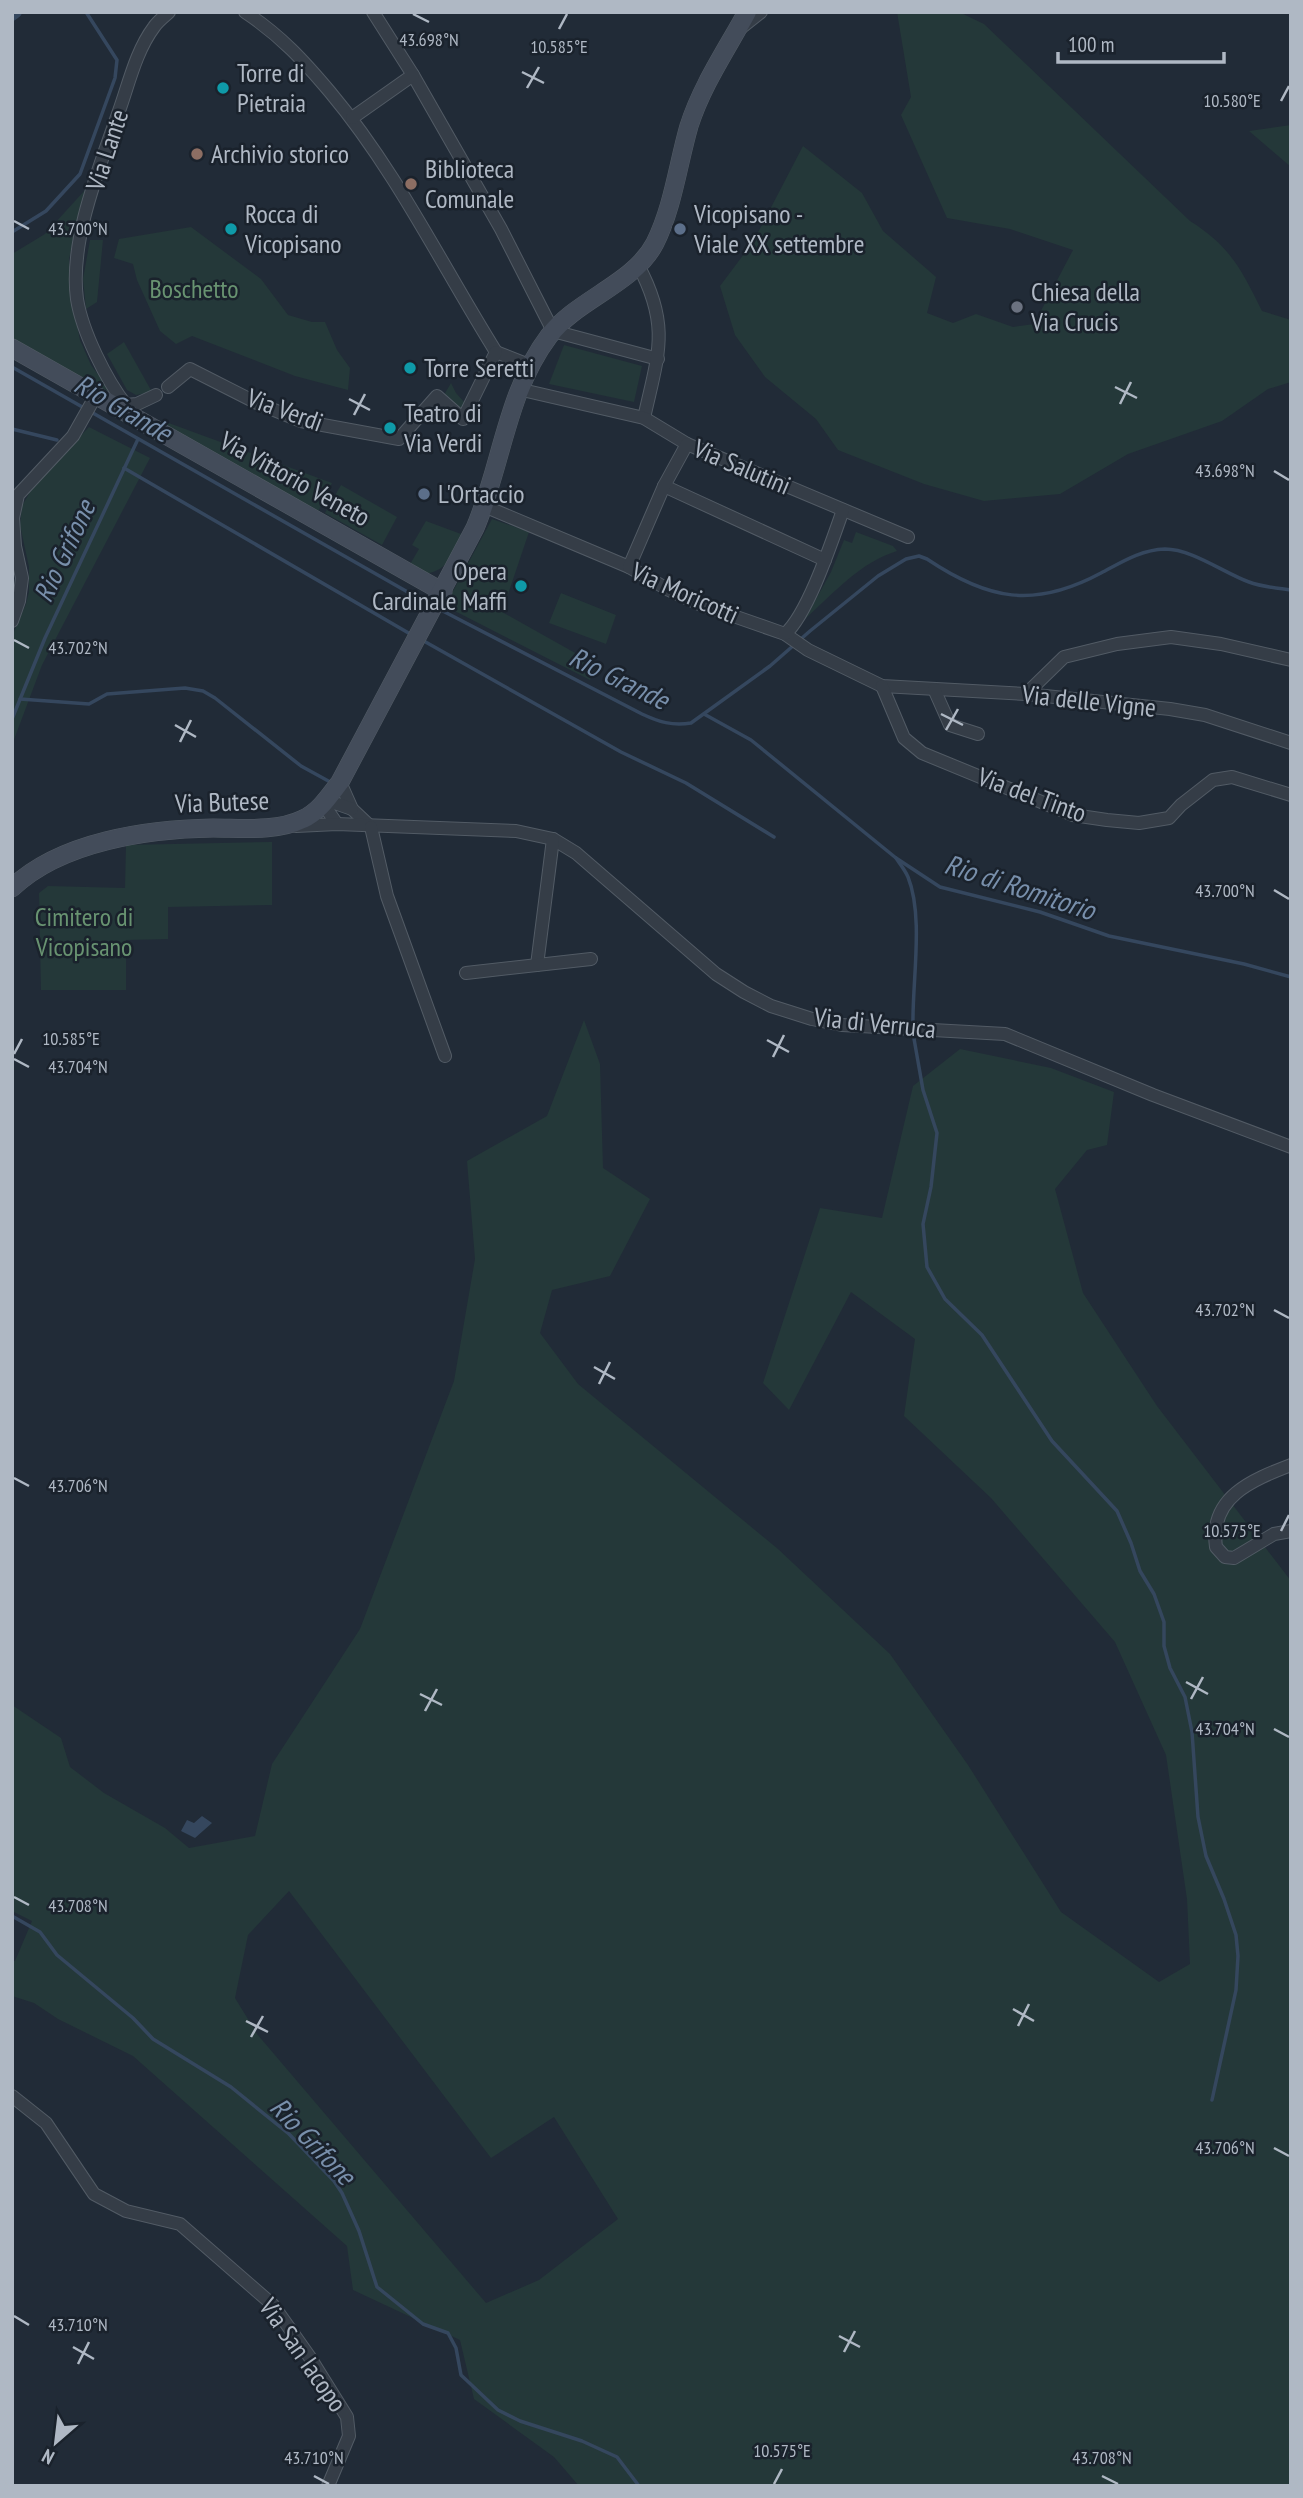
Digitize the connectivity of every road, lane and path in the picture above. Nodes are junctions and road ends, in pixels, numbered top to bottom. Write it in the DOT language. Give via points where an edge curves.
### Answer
graph roads {
  1 [pos="169,12"];
  2 [pos="246,12"];
  3 [pos="373,12"];
  4 [pos="747,12"];
  5 [pos="761,12"];
  6 [pos="737,30"];
  7 [pos="413,75"];
  8 [pos="352,118"];
  9 [pos="638,265"];
  10 [pos="553,331"];
  11 [pos="12,348"];
  12 [pos="496,352"];
  13 [pos="658,359"];
  14 [pos="529,365"];
  15 [pos="168,387"];
  16 [pos="518,389"];
  17 [pos="156,395"];
  18 [pos="93,402"];
  19 [pos="124,408"];
  20 [pos="644,418"];
  21 [pos="687,444"];
  22 [pos="664,486"];
  23 [pos="484,506"];
  24 [pos="843,510"];
  25 [pos="908,537"];
  26 [pos="825,560"];
  27 [pos="629,567"];
  28 [pos="429,618"];
  29 [pos="12,621"];
  30 [pos="787,635"];
  31 [pos="1291,660"];
  32 [pos="882,686"];
  33 [pos="934,689"];
  34 [pos="1026,694"];
  35 [pos="978,734"];
  36 [pos="1291,743"];
  37 [pos="341,782"];
  38 [pos="1291,795"];
  39 [pos="326,800"];
  40 [pos="352,809"];
  41 [pos="337,824"];
  42 [pos="278,827"];
  43 [pos="372,827"];
  44 [pos="552,839"];
  45 [pos="12,888"];
  46 [pos="591,959"];
  47 [pos="537,964"];
  48 [pos="466,973"];
  49 [pos="446,1056"];
  50 [pos="1291,1147"];
  51 [pos="1291,1465"];
  52 [pos="1291,1531"];
  53 [pos="12,2096"];
  54 [pos="328,2486"];
  1 -- 19 [label="street, Via Lante" via="154,26 137,58 90,202 77,261 81,320"];
  2 -- 8 [label="street" via="293,48"];
  3 -- 7 [label="street"];
  4 -- 6 [label="street"];
  5 -- 6 [label="street"];
  6 -- 9 [label="street" via="699,98 661,229"];
  7 -- 8 [label="street"];
  7 -- 10 [label="street"];
  8 -- 12 [label="street" via="407,198"];
  9 -- 10 [label="street, Via Butese"];
  9 -- 13 [label="street" via="657,306"];
  10 -- 13 [label="street"];
  10 -- 14 [label="street, Via Butese"];
  11 -- 18 [label="street, Via Vittorio Veneto"];
  12 -- 14 [label="street"];
  12 -- 15 [label="street, Via Verdi" via="463,419 437,396 399,439 301,421 190,369"];
  13 -- 20 [label="street"];
  14 -- 16 [label="street, Via Butese"];
  16 -- 20 [label="street, Via Salutini"];
  16 -- 23 [label="street, Via Butese"];
  17 -- 19 [label="street"];
  18 -- 19 [label="street, Via Vittorio Veneto"];
  18 -- 29 [label="street" via="73,436 18,495 13,519 22,578"];
  19 -- 28 [label="street, Via Vittorio Veneto"];
  20 -- 21 [label="street, Via Salutini"];
  21 -- 22 [label="street"];
  21 -- 24 [label="street, Via Salutini"];
  22 -- 26 [label="street"];
  22 -- 27 [label="street"];
  23 -- 27 [label="street, Via Moricotti"];
  23 -- 28 [label="street, Via Butese"];
  24 -- 25 [label="street, Via Salutini"];
  24 -- 26 [label="street"];
  26 -- 30 [label="street"];
  27 -- 30 [label="street, Via Moricotti" via="699,604"];
  28 -- 37 [label="street, Via Butese"];
  30 -- 32 [label="street, Via Moricotti" via="805,649"];
  31 -- 34 [label="street" via="1171,637 1065,657"];
  32 -- 33 [label="street, Via delle Vigne"];
  32 -- 38 [label="street, Via del Tinto" via="905,738 922,752 1073,815 1139,823 1170,818 1213,780 1231,777"];
  33 -- 34 [label="street, Via delle Vigne"];
  33 -- 35 [label="street" via="950,724"];
  34 -- 36 [label="street, Via delle Vigne" via="1205,715"];
  37 -- 39 [label="street, Via Butese"];
  37 -- 40 [label="street"];
  39 -- 40 [label="street"];
  39 -- 41 [label="street"];
  39 -- 42 [label="street, Via Butese" via="302,820"];
  40 -- 43 [label="street"];
  41 -- 42 [label="street, Via di Verruca"];
  41 -- 43 [label="street, Via di Verruca"];
  42 -- 45 [label="street, Via Butese" via="172,829 135,835 67,855 32,871"];
  43 -- 44 [label="street, Via di Verruca" via="516,831"];
  43 -- 49 [label="street" via="387,896"];
  44 -- 47 [label="street"];
  44 -- 50 [label="street, Via di Verruca" via="584,860 716,974 755,999 842,1025 1005,1034"];
  46 -- 47 [label="street"];
  47 -- 48 [label="street"];
  51 -- 52 [label="street" via="1245,1484 1225,1505 1216,1524 1216,1547 1225,1557 1234,1558 1275,1534"];
  53 -- 54 [label="street, Via San Iacopo" via="46,2123 94,2194 126,2211 180,2224 274,2305 347,2417 349,2436"];
}
